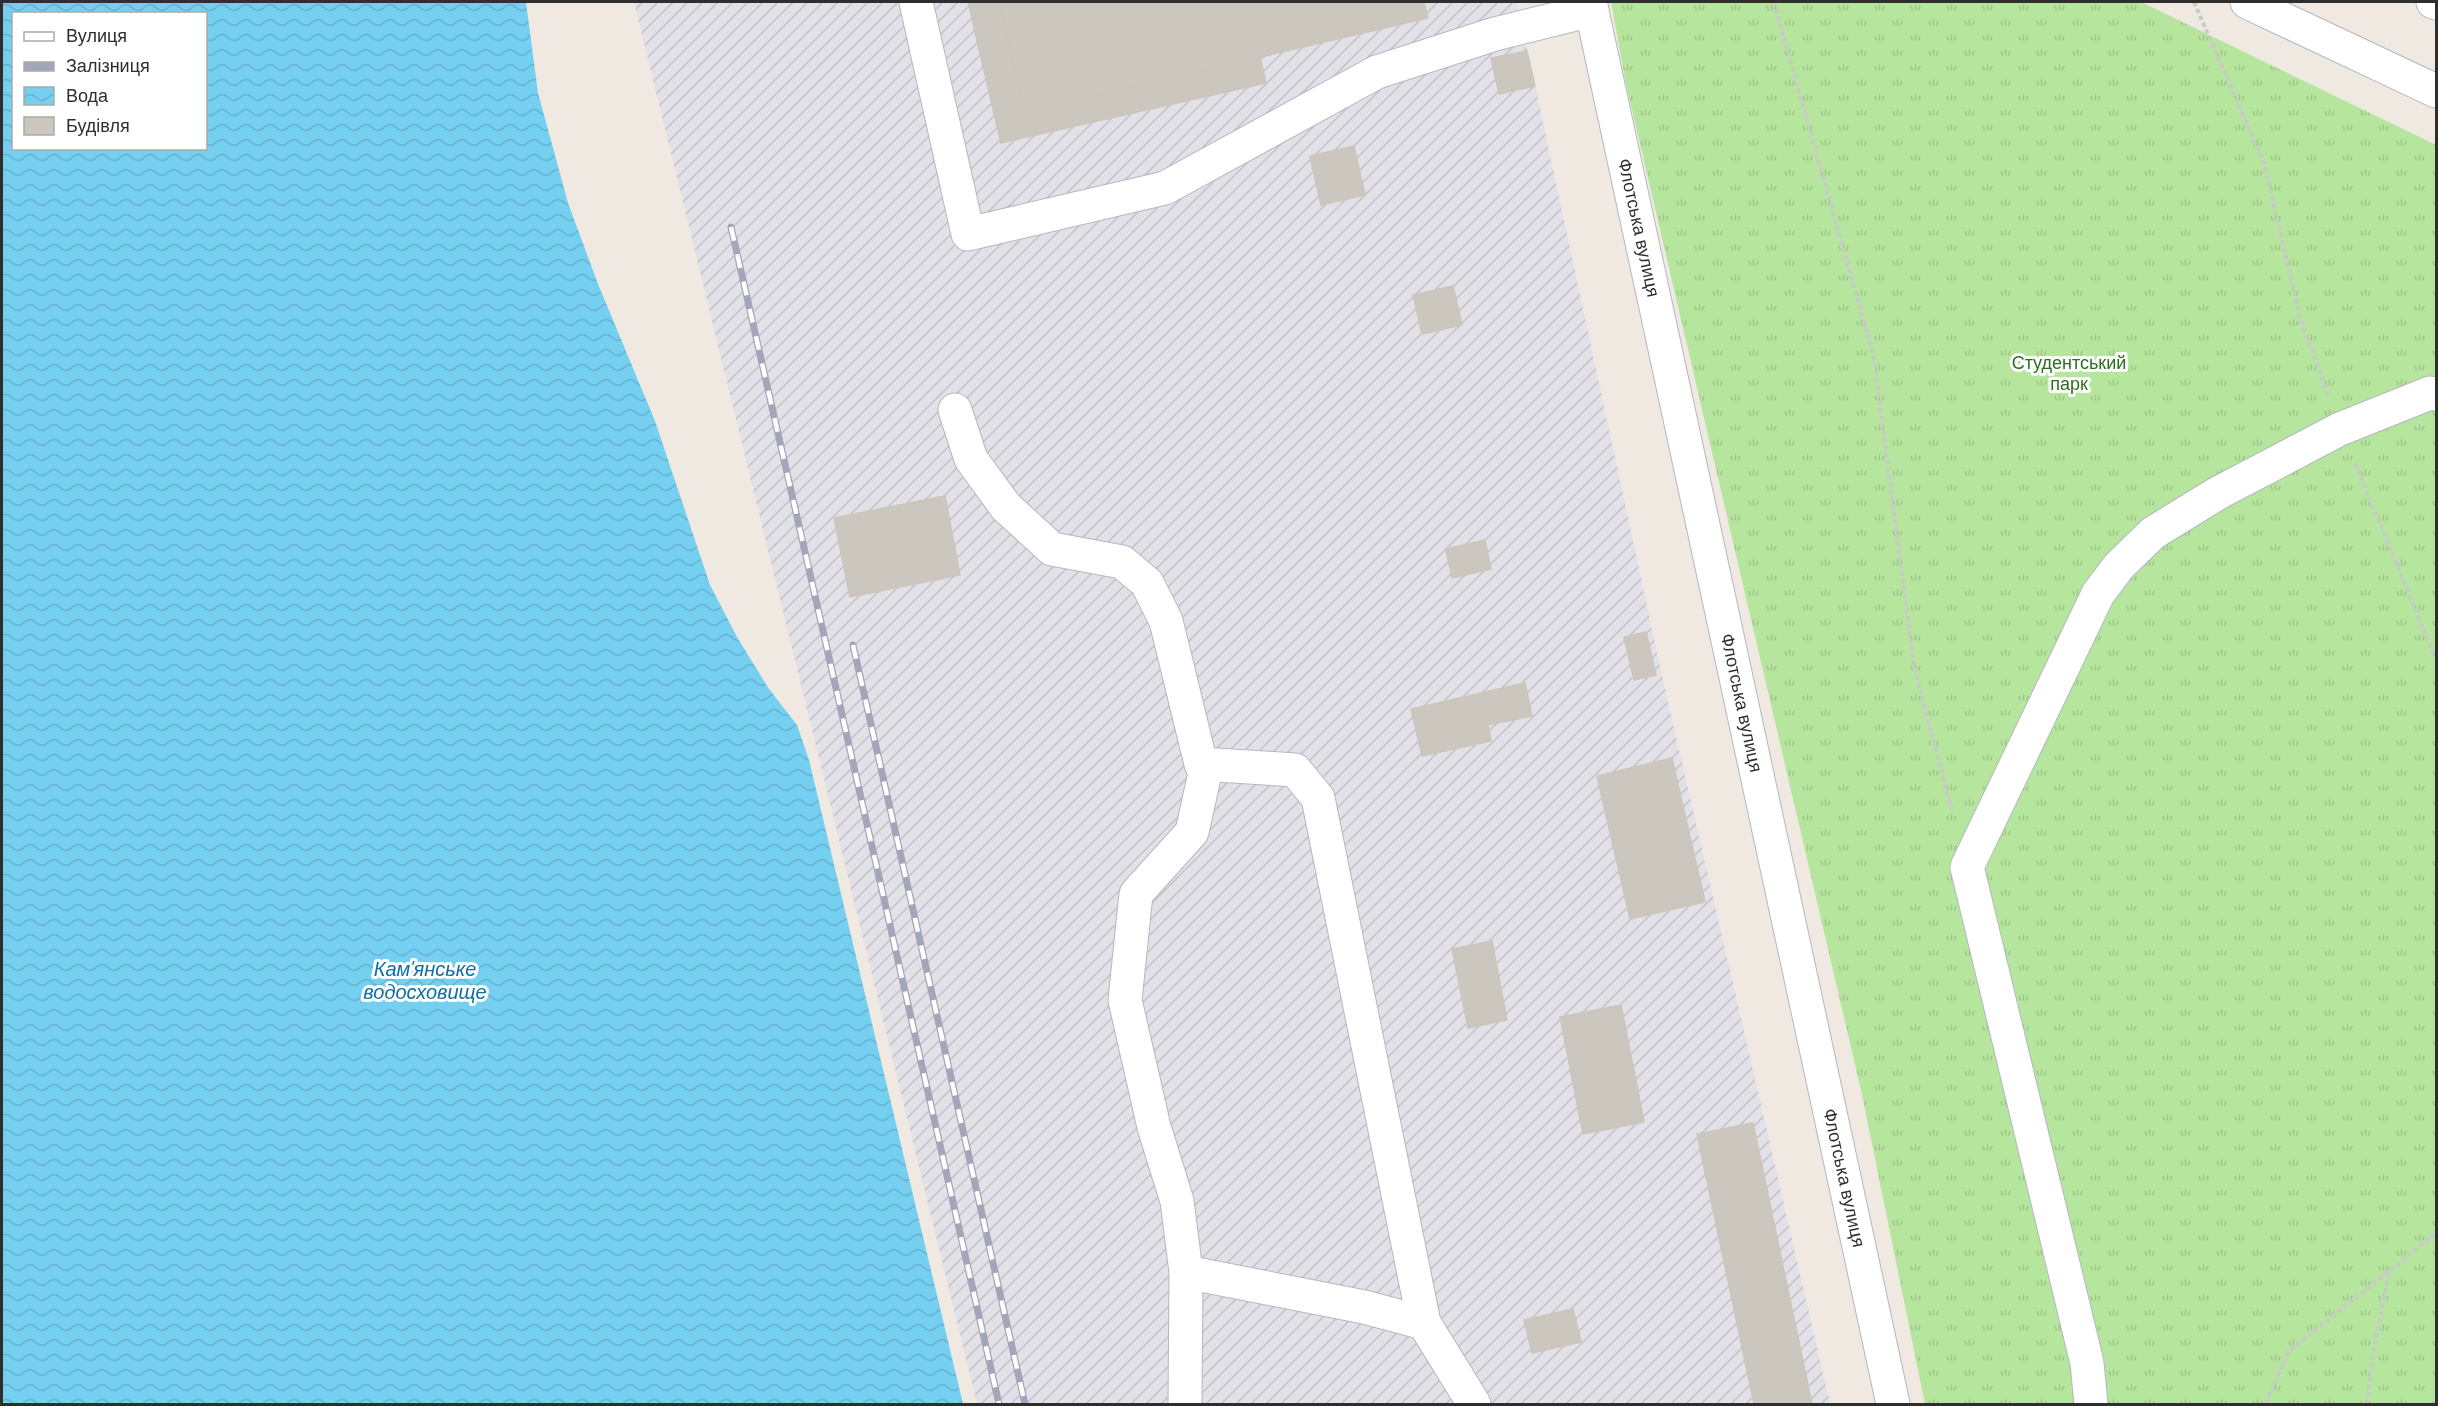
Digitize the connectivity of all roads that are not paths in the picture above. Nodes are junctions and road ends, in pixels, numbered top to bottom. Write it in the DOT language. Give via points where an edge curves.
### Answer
graph roads {
  1 [pos="916,2"];
  2 [pos="2247,2"];
  3 [pos="1591,6"];
  4 [pos="2436,91"];
  5 [pos="2436,394"];
  6 [pos="955,410"];
  7 [pos="1207,764"];
  8 [pos="1186,1272"];
  9 [pos="1424,1323"];
  10 [pos="1185,1404"];
  11 [pos="1474,1404"];
  12 [pos="1893,1404"];
  13 [pos="2091,1404"];
  1 -- 3 [label="street" via="968,234 1165,188 1377,72"];
  2 -- 4 [label="street"];
  3 -- 12 [label="street, Флотська вулиця"];
  5 -- 13 [label="street" via="2340,429 2218,493 2153,533 2119,566 2098,594 1967,867 2087,1363"];
  6 -- 7 [label="street" via="971,459 1006,507 1052,549 1122,562 1147,583 1166,621 1201,764"];
  7 -- 8 [label="street" via="1192,832 1136,894 1125,1000 1154,1127 1177,1201"];
  7 -- 9 [label="street" via="1295,770 1318,798"];
  8 -- 9 [label="street" via="1364,1307"];
  8 -- 10 [label="street"];
  9 -- 11 [label="street"];
}
